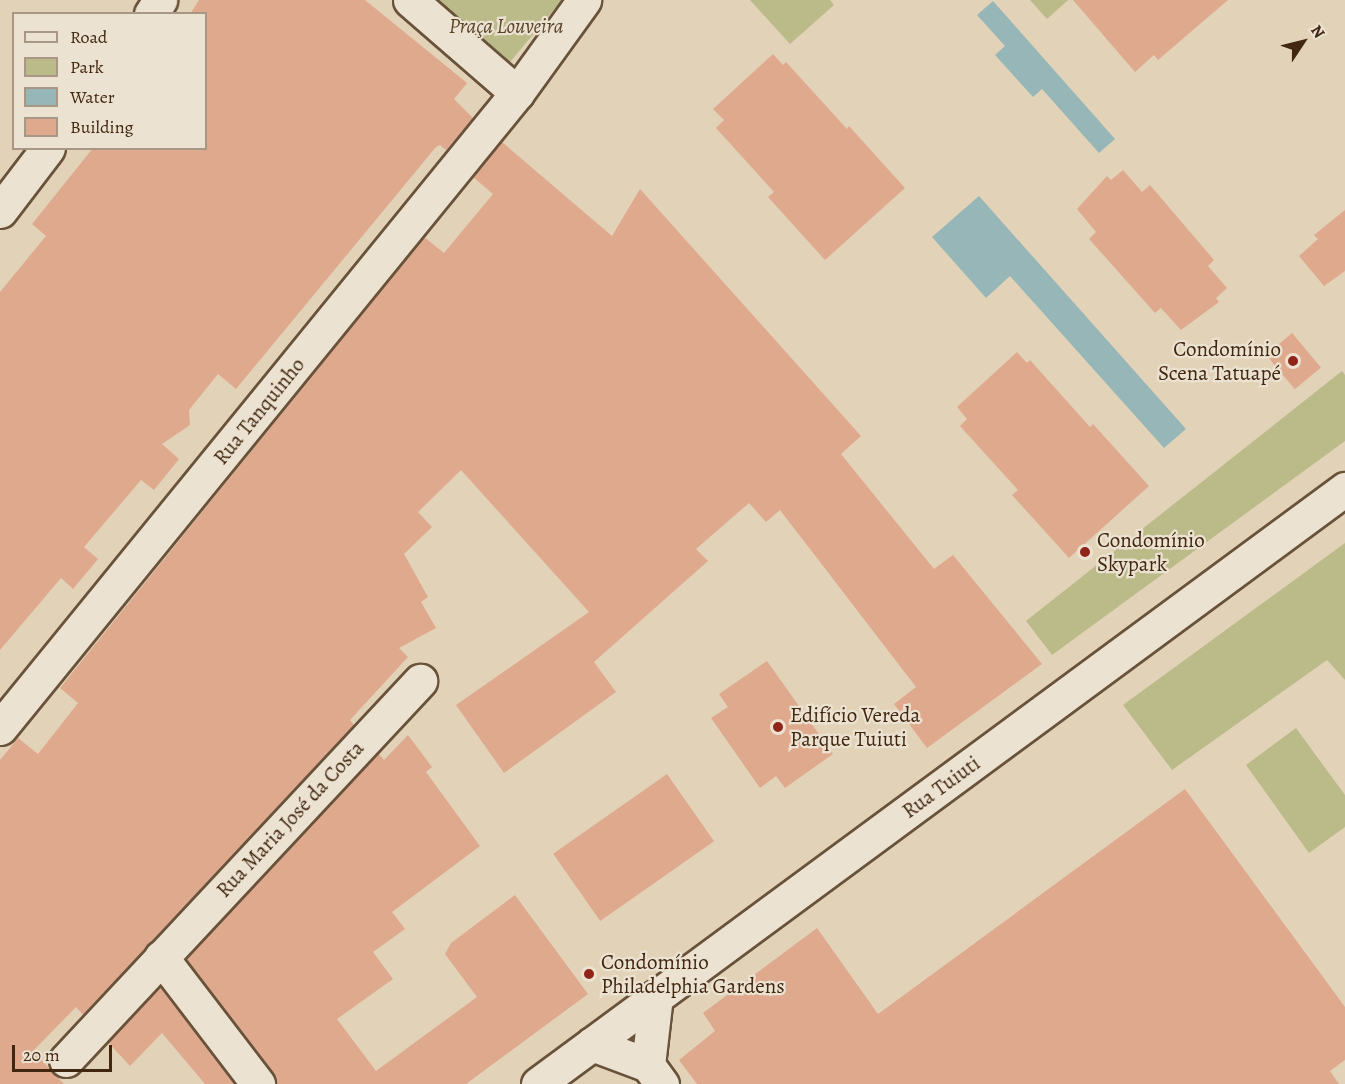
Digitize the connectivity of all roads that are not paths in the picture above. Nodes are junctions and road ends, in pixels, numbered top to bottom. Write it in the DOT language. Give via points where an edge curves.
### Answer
graph roads {
  1 [pos="410,0"];
  2 [pos="584,0"];
  3 [pos="518,93"];
  4 [pos="46,150"];
  5 [pos="0,211"];
  6 [pos="1345,489"];
  7 [pos="420,681"];
  8 [pos="0,728"];
  9 [pos="161,957"];
  10 [pos="656,996"];
  11 [pos="592,1044"];
  12 [pos="66,1060"];
  13 [pos="655,1075"];
  14 [pos="258,1084"];
  15 [pos="538,1084"];
  1 -- 3 [label="street"];
  2 -- 3 [label="street"];
  3 -- 8 [label="street, Rua Tanquinho"];
  4 -- 5 [label="street"];
  6 -- 10 [label="street, Rua Tuiuti"];
  7 -- 9 [label="street, Rua Maria José da Costa"];
  9 -- 12 [label="street, Rua Maria José da Costa"];
  9 -- 14 [label="street"];
  10 -- 11 [label="street, Rua Tuiuti"];
  10 -- 13 [label="street"];
  11 -- 13 [label="street"];
  11 -- 15 [label="street, Rua Tuiuti"];
}
